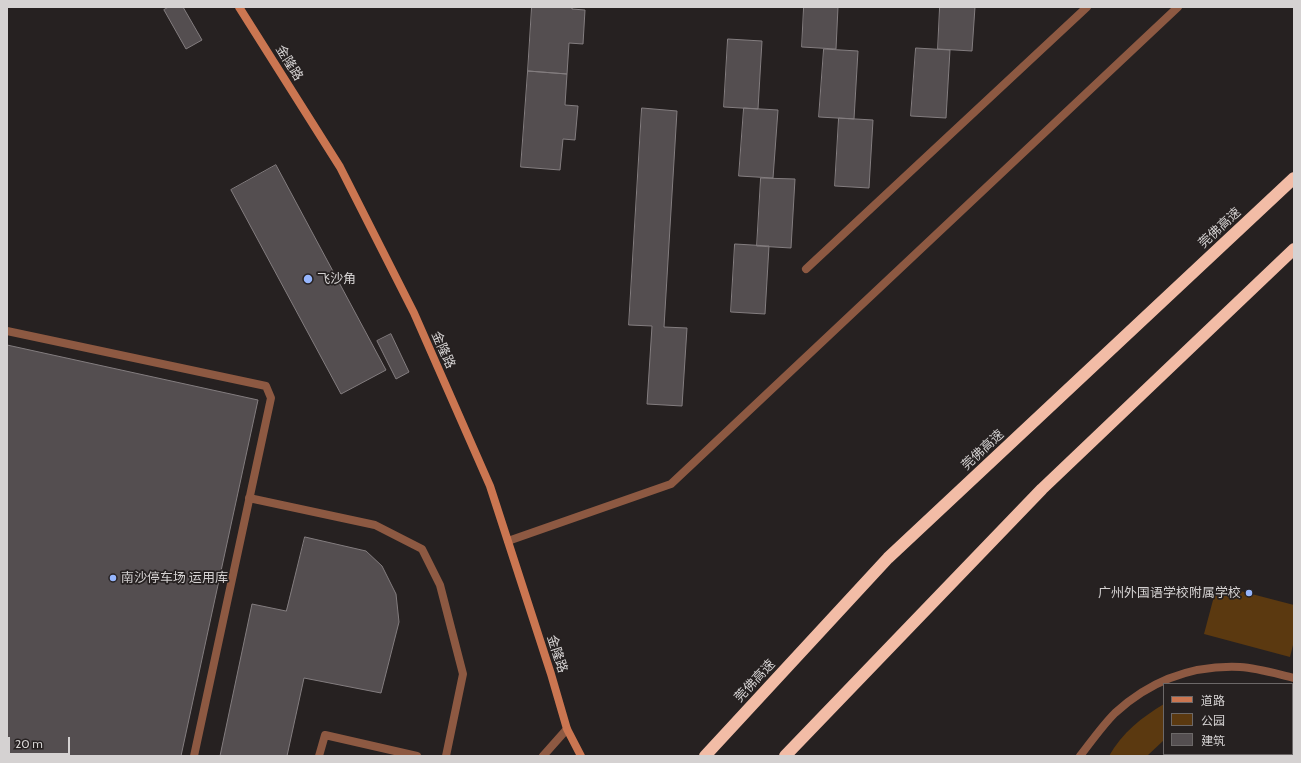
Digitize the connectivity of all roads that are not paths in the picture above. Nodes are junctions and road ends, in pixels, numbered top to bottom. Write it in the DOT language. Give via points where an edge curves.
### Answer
graph roads {
  1 [pos="239,7"];
  2 [pos="1087,7"];
  3 [pos="1178,7"];
  4 [pos="1294,178"];
  5 [pos="1294,249"];
  6 [pos="806,269"];
  7 [pos="7,331"];
  8 [pos="249,498"];
  9 [pos="508,541"];
  10 [pos="1294,678"];
  11 [pos="567,729"];
  12 [pos="194,756"];
  13 [pos="319,756"];
  14 [pos="417,756"];
  15 [pos="446,756"];
  16 [pos="543,756"];
  17 [pos="581,756"];
  18 [pos="705,756"];
  19 [pos="784,756"];
  20 [pos="1080,756"];
  1 -- 9 [label="main road, 金隆路" via="340,167 414,313 490,486"];
  2 -- 6 [label="street"];
  3 -- 9 [label="street" via="671,484"];
  4 -- 18 [label="highway, 莞佛高速" via="888,558"];
  5 -- 19 [label="highway" via="1042,489"];
  7 -- 8 [label="street" via="266,386 271,398"];
  8 -- 12 [label="street"];
  8 -- 15 [label="street" via="375,525 422,549 440,585 463,674"];
  9 -- 11 [label="main road, 金隆路"];
  10 -- 20 [label="street" via="1242,667 1214,667 1186,672 1160,682 1136,696 1114,714"];
  11 -- 16 [label="street"];
  11 -- 17 [label="main road, 金隆路"];
  13 -- 14 [label="street" via="324,735"];
}
